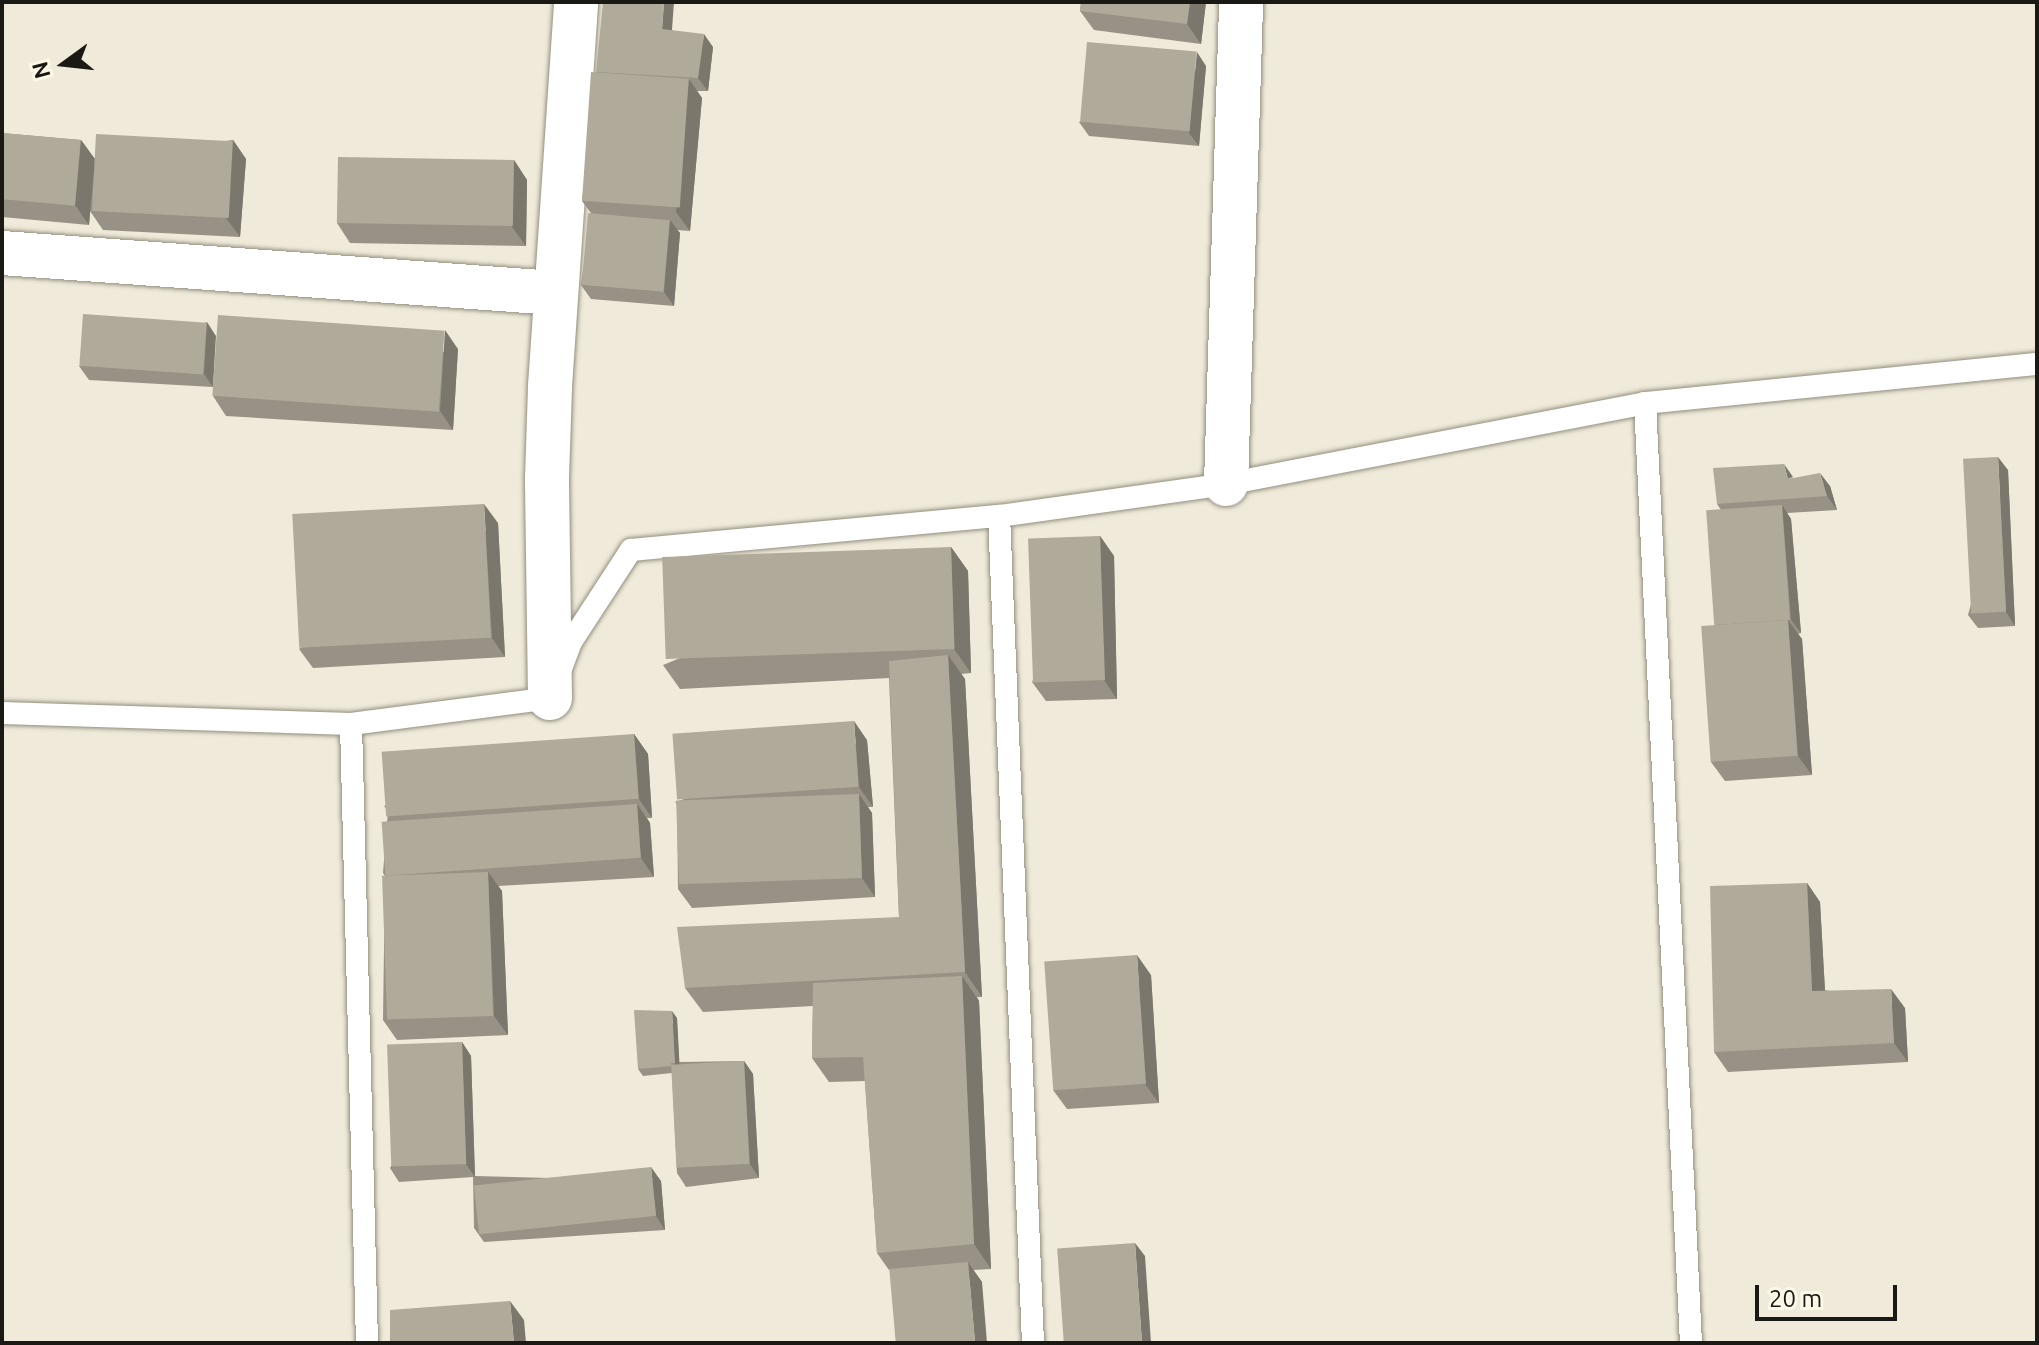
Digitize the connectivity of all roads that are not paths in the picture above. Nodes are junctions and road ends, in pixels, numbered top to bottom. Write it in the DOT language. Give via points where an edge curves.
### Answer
graph roads {
  1 [pos="576,2"];
  2 [pos="1241,2"];
  3 [pos="2,253"];
  4 [pos="555,293"];
  5 [pos="2037,364"];
  6 [pos="1645,403"];
  7 [pos="1226,484"];
  8 [pos="999,516"];
  9 [pos="550,698"];
  10 [pos="2,713"];
  11 [pos="351,724"];
  12 [pos="367,1343"];
  13 [pos="1033,1343"];
  14 [pos="1691,1343"];
  1 -- 4 [label="street"];
  2 -- 7 [label="street"];
  3 -- 4 [label="street"];
  4 -- 9 [label="street" via="547,478"];
  5 -- 6 [label="lane"];
  6 -- 7 [label="lane"];
  6 -- 14 [label="lane"];
  7 -- 8 [label="lane"];
  8 -- 9 [label="lane" via="631,550 571,642"];
  8 -- 13 [label="lane"];
  9 -- 11 [label="lane"];
  10 -- 11 [label="lane"];
  11 -- 12 [label="lane"];
}
